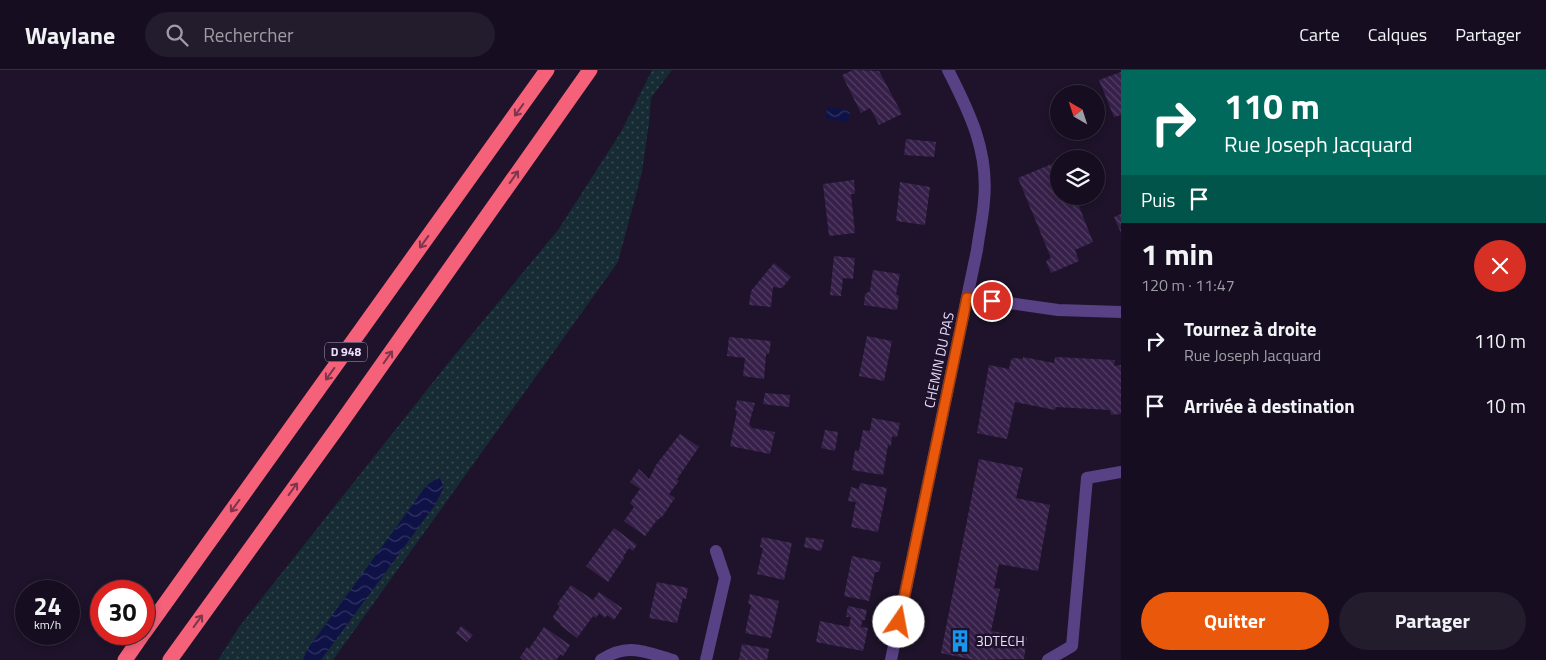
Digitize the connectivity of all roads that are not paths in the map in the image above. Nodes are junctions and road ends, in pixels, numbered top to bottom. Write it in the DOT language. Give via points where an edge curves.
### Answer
graph roads {
  1 [pos="547,70"];
  2 [pos="590,70"];
  3 [pos="948,70"];
  4 [pos="967,298"];
  5 [pos="1121,312"];
  6 [pos="1121,472"];
  7 [pos="716,551"];
  8 [pos="155,619"];
  9 [pos="136,645"];
  10 [pos="124,660"];
  11 [pos="170,660"];
  12 [pos="601,660"];
  13 [pos="673,660"];
  14 [pos="706,660"];
  15 [pos="892,660"];
  16 [pos="1048,660"];
  1 -- 8 [label="highway, D 948, one-way"];
  11 -- 2 [label="highway, D 948, one-way"];
  3 -- 4 [label="street, CHEMIN DU PAS" via="971,115 985,172 977,250"];
  4 -- 5 [label="street" via="1058,310"];
  4 -- 15 [label="street, CHEMIN DU PAS"];
  6 -- 16 [label="street" via="1087,478 1072,646"];
  7 -- 14 [label="street" via="725,578"];
  9 -- 10 [label="highway, D 948"];
  12 -- 13 [label="street" via="613,652 632,649"];
}
